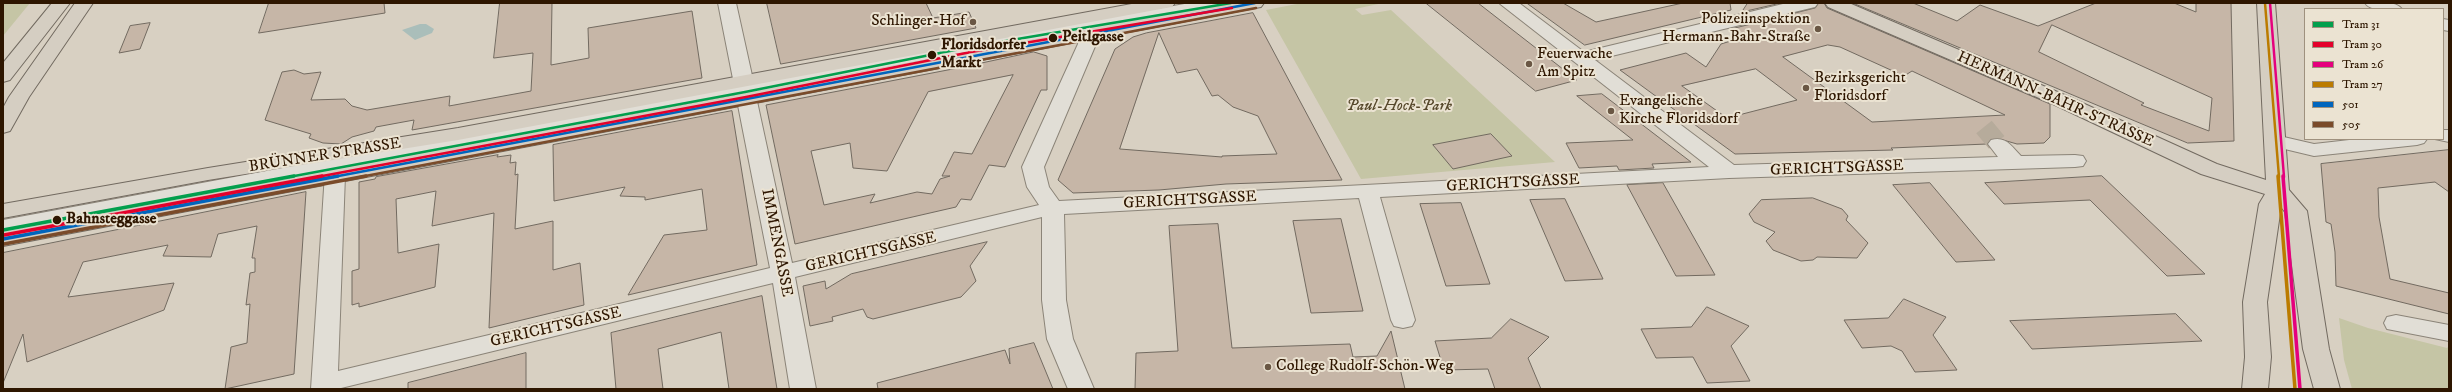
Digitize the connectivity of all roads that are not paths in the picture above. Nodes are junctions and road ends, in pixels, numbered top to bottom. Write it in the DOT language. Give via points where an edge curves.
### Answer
graph roads {
  1 [pos="61,3"];
  2 [pos="84,3"];
  3 [pos="727,3"];
  4 [pos="1219,3"];
  5 [pos="1255,3"];
  6 [pos="1508,3"];
  7 [pos="1809,3"];
  8 [pos="1834,3"];
  9 [pos="2266,3"];
  10 [pos="2374,3"];
  11 [pos="2390,8"];
  12 [pos="1161,9"];
  13 [pos="1091,26"];
  14 [pos="1581,58"];
  15 [pos="3,76"];
  16 [pos="745,89"];
  17 [pos="3,127"];
  18 [pos="2408,140"];
  19 [pos="2275,141"];
  20 [pos="1998,144"];
  21 [pos="2075,161"];
  22 [pos="2015,163"];
  23 [pos="1730,172"];
  24 [pos="334,175"];
  25 [pos="2278,191"];
  26 [pos="1368,192"];
  27 [pos="1053,208"];
  28 [pos="3,212"];
  29 [pos="3,227"];
  30 [pos="3,239"];
  31 [pos="783,274"];
  32 [pos="1403,320"];
  33 [pos="2396,323"];
  34 [pos="2449,333"];
  35 [pos="324,386"];
  36 [pos="803,389"];
  37 [pos="1081,389"];
  38 [pos="2255,389"];
  39 [pos="2327,389"];
  1 -- 15 [label="main road"];
  2 -- 17 [label="main road" via="19,97"];
  3 -- 16 [label="street, IMMENGASSE"];
  4 -- 12 [label="street, BRÜNNER STRASSE"];
  5 -- 12 [label="main road, BRÜNNER STRASSE"];
  6 -- 14 [label="street"];
  7 -- 14 [label="street"];
  8 -- 25 [label="main road, HERMANN-BAHR-STRASSE" via="2209,168"];
  9 -- 19 [label="main road"];
  10 -- 11 [label="street"];
  12 -- 13 [label="main road, BRÜNNER STRASSE"];
  13 -- 16 [label="main road, BRÜNNER STRASSE"];
  13 -- 16 [label="street, BRÜNNER STRASSE" via="1025,35"];
  13 -- 27 [label="street" via="1077,68 1034,168 1038,187"];
  14 -- 23 [label="street"];
  16 -- 24 [label="main road, BRÜNNER STRASSE"];
  16 -- 28 [label="main road, BRÜNNER STRASSE" via="208,174"];
  16 -- 29 [label="street, BRÜNNER STRASSE"];
  16 -- 31 [label="street, IMMENGASSE"];
  18 -- 19 [label="street" via="2314,150"];
  19 -- 25 [label="main road"];
  20 -- 22 [label="street"];
  21 -- 22 [label="street, GERICHTSGASSE"];
  22 -- 23 [label="street, GERICHTSGASSE"];
  23 -- 26 [label="street, GERICHTSGASSE"];
  24 -- 30 [label="main road, BRÜNNER STRASSE"];
  24 -- 35 [label="street"];
  25 -- 38 [label="main road" via="2270,204 2255,302 2258,357"];
  25 -- 39 [label="main road" via="2296,211 2316,349"];
  26 -- 27 [label="street, GERICHTSGASSE"];
  26 -- 32 [label="street"];
  27 -- 31 [label="street, GERICHTSGASSE"];
  27 -- 37 [label="street" via="1054,300 1060,339"];
  31 -- 35 [label="street, GERICHTSGASSE"];
  31 -- 36 [label="street, IMMENGASSE"];
  33 -- 34 [label="street"];
}
